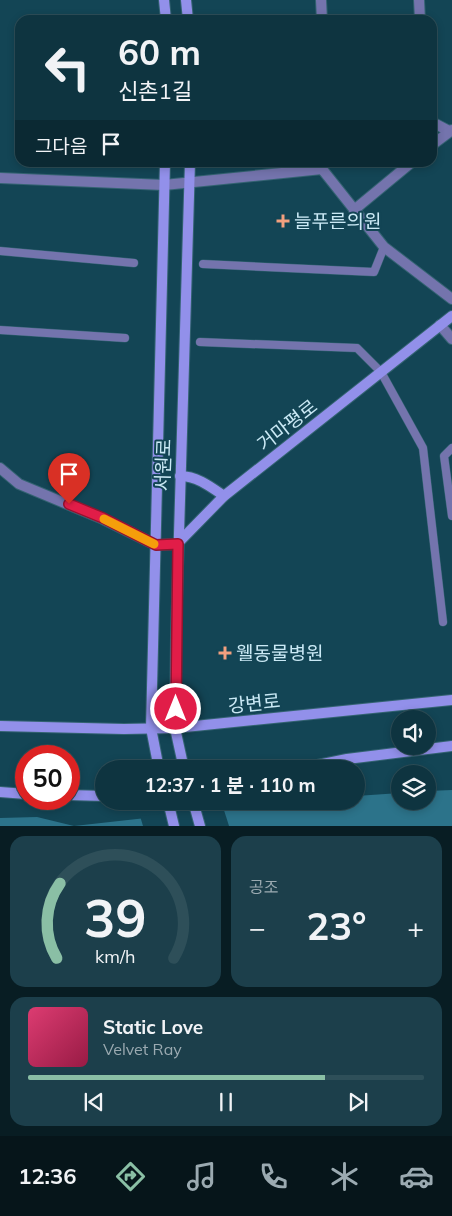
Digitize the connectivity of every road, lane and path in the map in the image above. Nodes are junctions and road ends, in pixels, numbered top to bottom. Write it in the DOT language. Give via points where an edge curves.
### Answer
graph roads {
  1 [pos="164,0"];
  2 [pos="186,0"];
  3 [pos="322,0"];
  4 [pos="419,0"];
  5 [pos="166,15"];
  6 [pos="188,15"];
  7 [pos="322,15"];
  8 [pos="420,15"];
  9 [pos="437,124"];
  10 [pos="451,130"];
  11 [pos="437,142"];
  12 [pos="165,167"];
  13 [pos="190,167"];
  14 [pos="314,167"];
  15 [pos="323,167"];
  16 [pos="406,167"];
  17 [pos="0,178"];
  18 [pos="190,182"];
  19 [pos="164,185"];
  20 [pos="354,210"];
  21 [pos="384,246"];
  22 [pos="0,251"];
  23 [pos="134,263"];
  24 [pos="203,264"];
  25 [pos="452,299"];
  26 [pos="452,316"];
  27 [pos="440,325"];
  28 [pos="0,330"];
  29 [pos="125,338"];
  30 [pos="452,338"];
  31 [pos="200,342"];
  32 [pos="381,372"];
  33 [pos="452,448"];
  34 [pos="0,468"];
  35 [pos="180,476"];
  36 [pos="224,496"];
  37 [pos="452,516"];
  38 [pos="178,544"];
  39 [pos="156,545"];
  40 [pos="443,622"];
  41 [pos="452,700"];
  42 [pos="0,726"];
  43 [pos="151,728"];
  44 [pos="175,728"];
  45 [pos="452,746"];
  46 [pos="157,760"];
  47 [pos="182,760"];
  48 [pos="345,760"];
  49 [pos="0,792"];
  50 [pos="15,793"];
  51 [pos="80,795"];
  52 [pos="95,796"];
  53 [pos="170,810"];
  54 [pos="196,810"];
  55 [pos="174,826"];
  56 [pos="200,826"];
  1 -- 5 [label="street"];
  2 -- 6 [label="street"];
  3 -- 7 [label="street"];
  4 -- 8 [label="street"];
  9 -- 10 [label="street"];
  10 -- 11 [label="street"];
  12 -- 19 [label="street, 서원로"];
  13 -- 18 [label="street, 서원로"];
  14 -- 18 [label="street"];
  15 -- 20 [label="street"];
  16 -- 20 [label="street"];
  17 -- 19 [label="street"];
  18 -- 19 [label="street"];
  18 -- 35 [label="street, 서원로"];
  19 -- 39 [label="street, 서원로"];
  20 -- 21 [label="street"];
  21 -- 24 [label="lane" via="374,272"];
  21 -- 25 [label="street"];
  22 -- 23 [label="lane"];
  26 -- 27 [label="street, 거마평로"];
  27 -- 30 [label="street"];
  27 -- 32 [label="street, 거마평로"];
  28 -- 29 [label="lane"];
  31 -- 32 [label="lane" via="357,348"];
  32 -- 36 [label="street, 거마평로"];
  32 -- 40 [label="lane" via="423,448"];
  33 -- 37 [label="lane" via="444,456"];
  34 -- 39 [label="street" via="19,484 103,518"];
  35 -- 36 [label="street" via="196,479"];
  35 -- 38 [label="street, 서원로"];
  36 -- 38 [label="street, 거마평로"];
  38 -- 39 [label="street"];
  38 -- 44 [label="street, 서원로"];
  39 -- 43 [label="street, 서원로"];
  41 -- 44 [label="street, 강변로"];
  42 -- 43 [label="street, 강변로"];
  43 -- 44 [label="street, 강변로"];
  43 -- 46 [label="street, 서원로"];
  44 -- 47 [label="street, 서원로"];
  45 -- 48 [label="street"];
  49 -- 50 [label="street"];
  51 -- 52 [label="street"];
  53 -- 55 [label="street"];
  54 -- 56 [label="street"];
}
